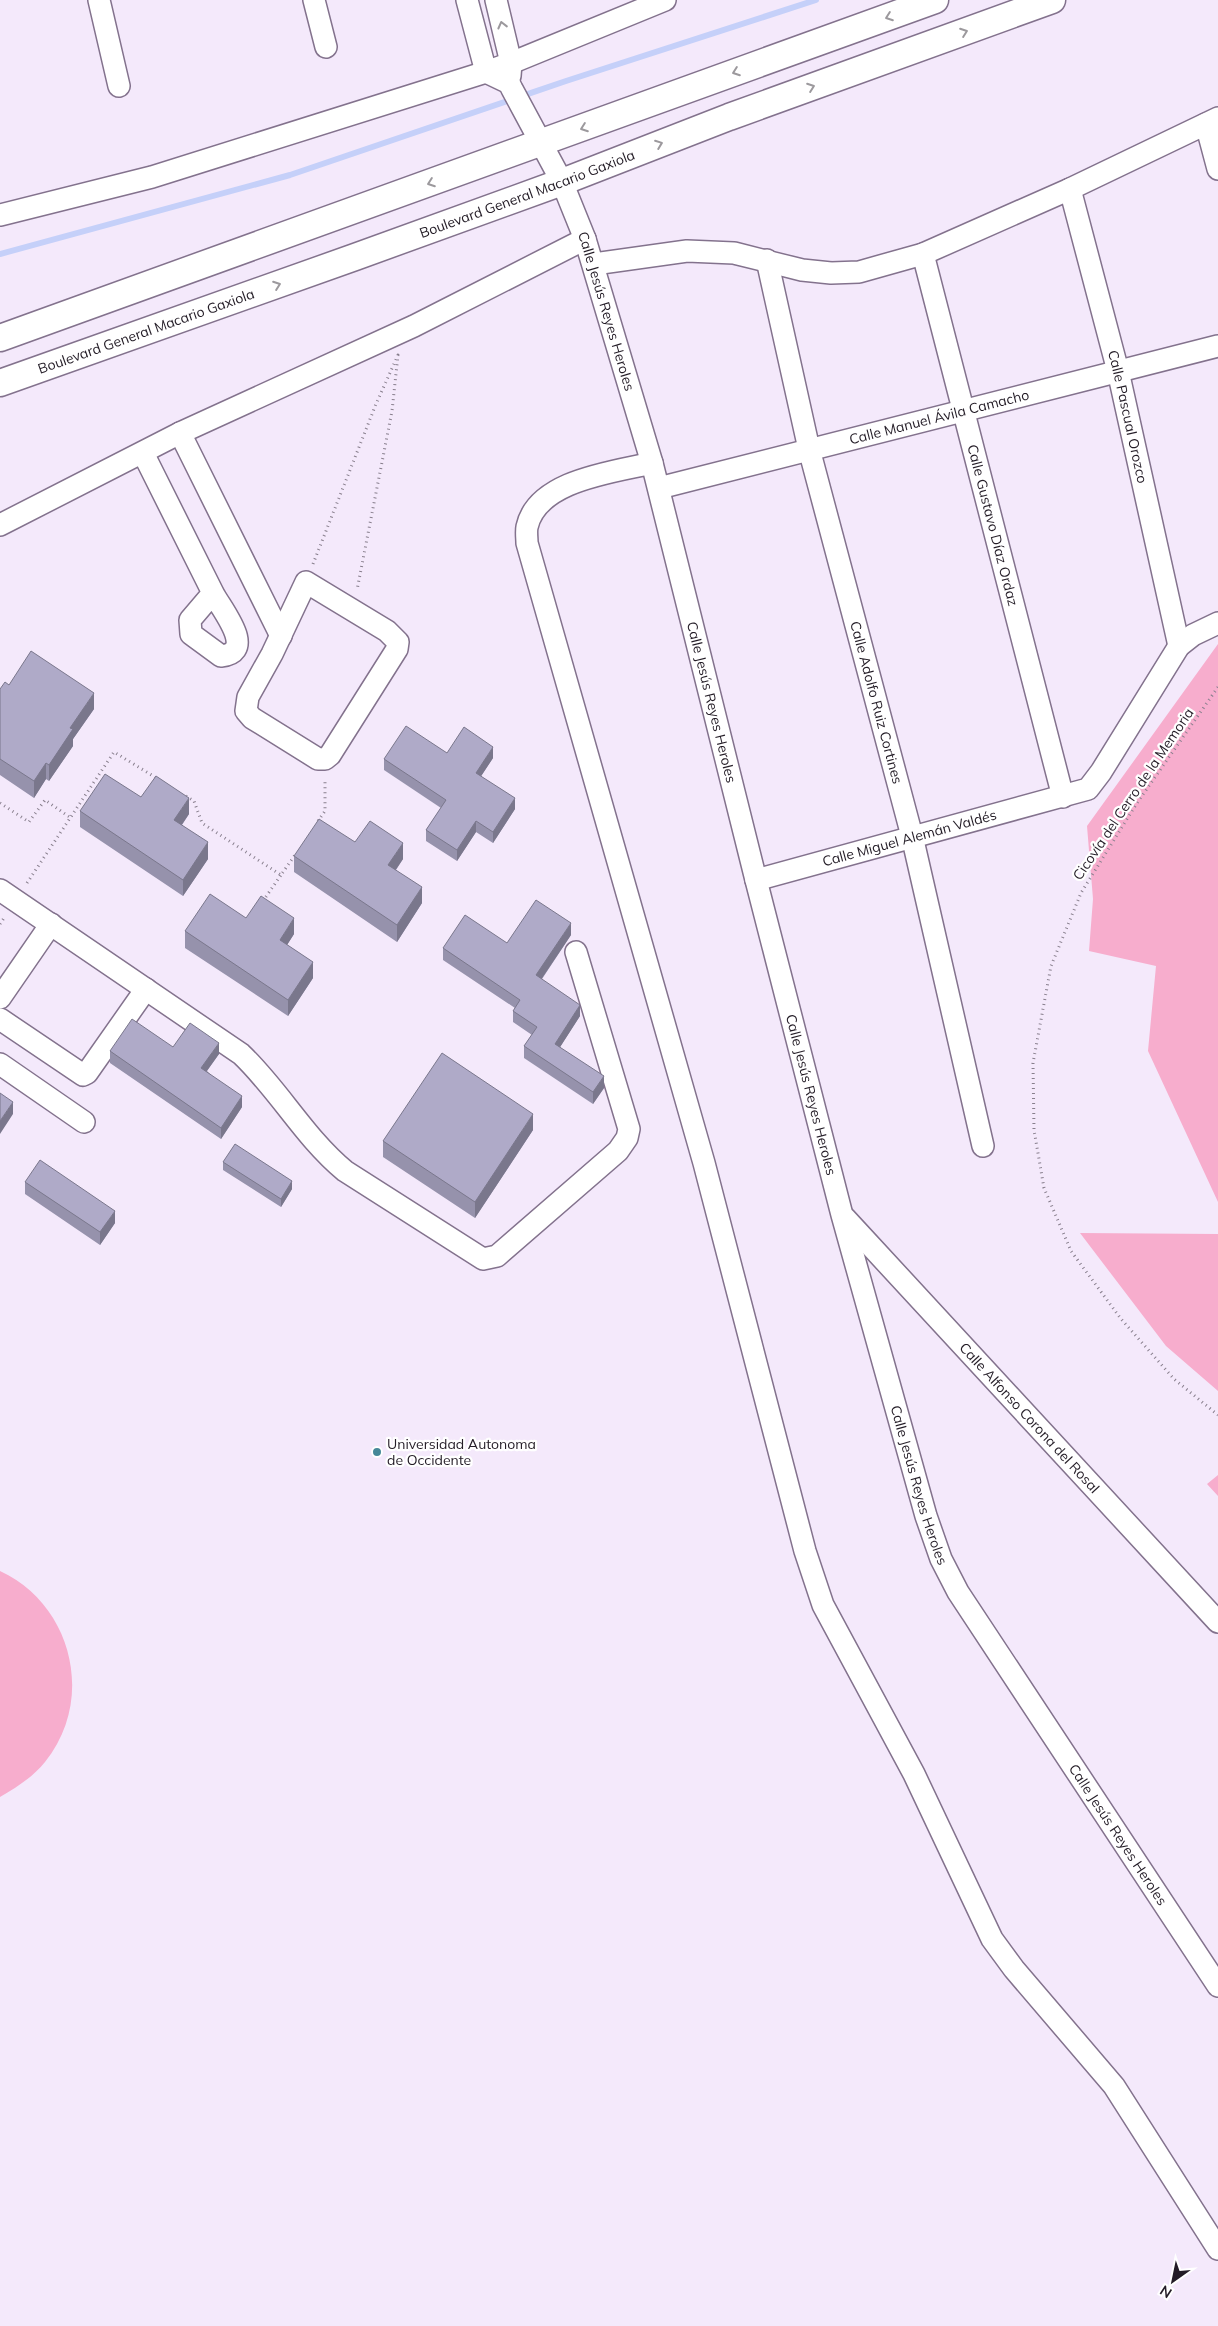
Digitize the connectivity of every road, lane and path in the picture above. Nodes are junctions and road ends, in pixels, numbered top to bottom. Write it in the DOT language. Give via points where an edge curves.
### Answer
graph roads {
  1 [pos="99,0"];
  2 [pos="314,0"];
  3 [pos="467,0"];
  4 [pos="496,0"];
  5 [pos="665,0"];
  6 [pos="935,0"];
  7 [pos="1052,0"];
  8 [pos="326,47"];
  9 [pos="486,72"];
  10 [pos="511,79"];
  11 [pos="119,86"];
  12 [pos="1212,121"];
  13 [pos="535,133"];
  14 [pos="1218,169"];
  15 [pos="562,182"];
  16 [pos="1070,188"];
  17 [pos="0,216"];
  18 [pos="585,239"];
  19 [pos="923,254"];
  20 [pos="767,260"];
  21 [pos="594,264"];
  22 [pos="0,338"];
  23 [pos="1218,346"];
  24 [pos="1118,371"];
  25 [pos="0,383"];
  26 [pos="964,411"];
  27 [pos="180,433"];
  28 [pos="809,449"];
  29 [pos="143,453"];
  30 [pos="652,463"];
  31 [pos="659,488"];
  32 [pos="0,526"];
  33 [pos="306,582"];
  34 [pos="213,593"];
  35 [pos="353,610"];
  36 [pos="1218,623"];
  37 [pos="281,636"];
  38 [pos="1179,646"];
  39 [pos="1218,688"];
  40 [pos="325,759"];
  41 [pos="162,782"];
  42 [pos="178,792"];
  43 [pos="1063,797"];
  44 [pos="0,802"];
  45 [pos="71,818"];
  46 [pos="314,827"];
  47 [pos="912,836"];
  48 [pos="298,851"];
  49 [pos="281,875"];
  50 [pos="756,880"];
  51 [pos="8,896"];
  52 [pos="260,906"];
  53 [pos="0,924"];
  54 [pos="51,924"];
  55 [pos="576,952"];
  56 [pos="146,989"];
  57 [pos="0,998"];
  58 [pos="0,1020"];
  59 [pos="0,1064"];
  60 [pos="84,1122"];
  61 [pos="983,1146"];
  62 [pos="842,1215"];
  63 [pos="1218,1415"];
  64 [pos="1218,1622"];
  65 [pos="1218,1986"];
  66 [pos="1218,2249"];
  1 -- 11 [label="street"];
  2 -- 8 [label="street"];
  3 -- 9 [label="street"];
  10 -- 4 [label="street, Calle Jesús Reyes Heroles, one-way"];
  5 -- 10 [label="street"];
  6 -- 13 [label="main road, one-way"];
  15 -- 7 [label="main road, Boulevard General Macario Gaxiola, one-way" via="728,117"];
  9 -- 10 [label="street"];
  9 -- 17 [label="street" via="152,177"];
  10 -- 13 [label="street, Calle Jesús Reyes Heroles"];
  12 -- 14 [label="street"];
  12 -- 16 [label="street"];
  13 -- 15 [label="street, Calle Jesús Reyes Heroles"];
  13 -- 22 [label="main road, one-way"];
  15 -- 18 [label="street, Calle Jesús Reyes Heroles"];
  25 -- 15 [label="main road, Boulevard General Macario Gaxiola, one-way"];
  16 -- 19 [label="street"];
  16 -- 24 [label="street, Calle Pascual Orozco"];
  18 -- 21 [label="street, Calle Jesús Reyes Heroles"];
  18 -- 27 [label="street" via="414,326"];
  19 -- 20 [label="street" via="859,272 802,270"];
  19 -- 26 [label="street, Calle Gustavo Díaz Ordaz"];
  20 -- 21 [label="street" via="734,253 687,251"];
  20 -- 28 [label="street, Calle Adolfo Ruiz Cortines"];
  21 -- 30 [label="street, Calle Jesús Reyes Heroles"];
  23 -- 24 [label="street, Calle Manuel Ávila Camacho"];
  24 -- 26 [label="street, Calle Manuel Ávila Camacho"];
  24 -- 38 [label="street, Calle Pascual Orozco"];
  26 -- 28 [label="street, Calle Manuel Ávila Camacho"];
  26 -- 43 [label="street, Calle Gustavo Díaz Ordaz"];
  27 -- 29 [label="street"];
  27 -- 37 [label="street"];
  28 -- 31 [label="street, Calle Manuel Ávila Camacho"];
  28 -- 47 [label="street, Calle Adolfo Ruiz Cortines"];
  29 -- 32 [label="street"];
  29 -- 34 [label="street"];
  30 -- 31 [label="street, Calle Jesús Reyes Heroles"];
  30 -- 66 [label="street" via="566,484 549,496 533,514 527,527 527,542 704,1163 805,1551 823,1605 914,1774 992,1939 1114,2086"];
  31 -- 50 [label="street, Calle Jesús Reyes Heroles"];
  33 -- 35 [label="street"];
  33 -- 35 [label="path" via="398,355 392,410"];
  33 -- 37 [label="street"];
  35 -- 40 [label="street" via="387,631 398,642 397,649"];
  36 -- 38 [label="street"];
  37 -- 40 [label="street" via="248,697 246,711 318,759"];
  38 -- 43 [label="street, Calle Miguel Alemán Valdés" via="1092,784 1088,789"];
  39 -- 63 [label="path, Cicovía del Cerro de la Memoria" via="1137,804 1081,893 1051,966 1033,1063 1034,1130 1044,1188 1071,1251 1121,1319 1174,1378"];
  40 -- 46 [label="path" via="325,811"];
  41 -- 45 [label="path" via="114,752"];
  42 -- 49 [label="path" via="194,801 202,823"];
  43 -- 47 [label="street, Calle Miguel Alemán Valdés"];
  44 -- 45 [label="path" via="29,822 45,800"];
  45 -- 51 [label="path"];
  47 -- 50 [label="street, Calle Miguel Alemán Valdés"];
  47 -- 61 [label="street, Calle Adolfo Ruiz Cortines"];
  48 -- 49 [label="path"];
  49 -- 52 [label="path"];
  50 -- 62 [label="street, Calle Jesús Reyes Heroles"];
  51 -- 53 [label="path"];
  51 -- 54 [label="street"];
  54 -- 56 [label="street"];
  54 -- 57 [label="street"];
  55 -- 56 [label="street" via="629,1129 618,1151 491,1259 474,1255 345,1171 313,1141 257,1069 241,1054"];
  56 -- 58 [label="street" via="87,1073 83,1074"];
  59 -- 60 [label="street"];
  62 -- 64 [label="street, Calle Alfonso Corona del Rosal"];
  62 -- 65 [label="street, Calle Jesús Reyes Heroles" via="926,1516 941,1559 958,1592"];
}
